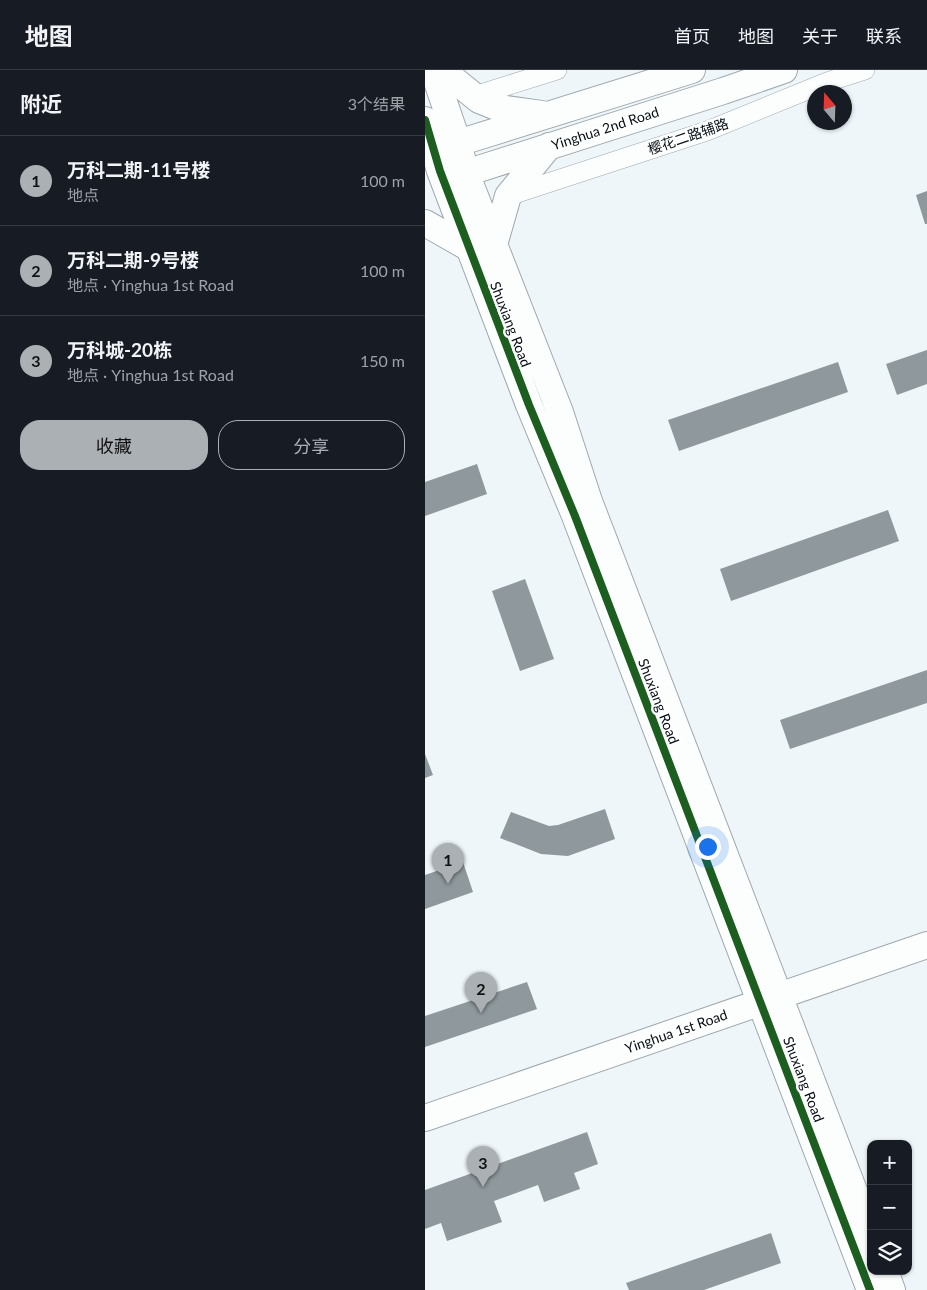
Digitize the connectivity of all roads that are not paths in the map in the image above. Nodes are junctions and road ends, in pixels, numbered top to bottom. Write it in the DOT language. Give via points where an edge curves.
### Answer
graph roads {
  1 [pos="433,70"];
  2 [pos="442,70"];
  3 [pos="557,70"];
  4 [pos="692,70"];
  5 [pos="783,70"];
  6 [pos="865,70"];
  7 [pos="474,96"];
  8 [pos="548,115"];
  9 [pos="425,120"];
  10 [pos="549,146"];
  11 [pos="437,158"];
  12 [pos="466,173"];
  13 [pos="508,196"];
  14 [pos="426,224"];
  15 [pos="482,246"];
  16 [pos="927,945"];
  17 [pos="770,999"];
  18 [pos="425,1118"];
  19 [pos="869,1230"];
  20 [pos="886,1275"];
  21 [pos="870,1290"];
  22 [pos="892,1290"];
  1 -- 11 [label="street, Shuxiang Road"];
  2 -- 7 [label="street"];
  3 -- 7 [label="street"];
  4 -- 8 [label="street, Yinghua 2nd Road"];
  5 -- 10 [label="street, Yinghua 2nd Road"];
  6 -- 13 [label="street, 樱花二路辅路" via="707,130"];
  7 -- 8 [label="street" via="499,108"];
  8 -- 11 [label="street, Yinghua 2nd Road"];
  9 -- 11 [label="street, Shuxiang Road"];
  10 -- 12 [label="street, Yinghua 2nd Road"];
  10 -- 13 [label="street"];
  11 -- 12 [label="street, Shuxiang Road"];
  11 -- 15 [label="street, Shuxiang Road"];
  12 -- 15 [label="street, Shuxiang Road"];
  13 -- 15 [label="street"];
  14 -- 15 [label="street"];
  15 -- 17 [label="street, Shuxiang Road" via="560,412 589,501"];
  16 -- 17 [label="street, Yinghua 1st Road"];
  17 -- 18 [label="street, Yinghua 1st Road"];
  17 -- 19 [label="street, Shuxiang Road"];
  17 -- 21 [label="street, Shuxiang Road"];
  20 -- 22 [label="street"];
}
